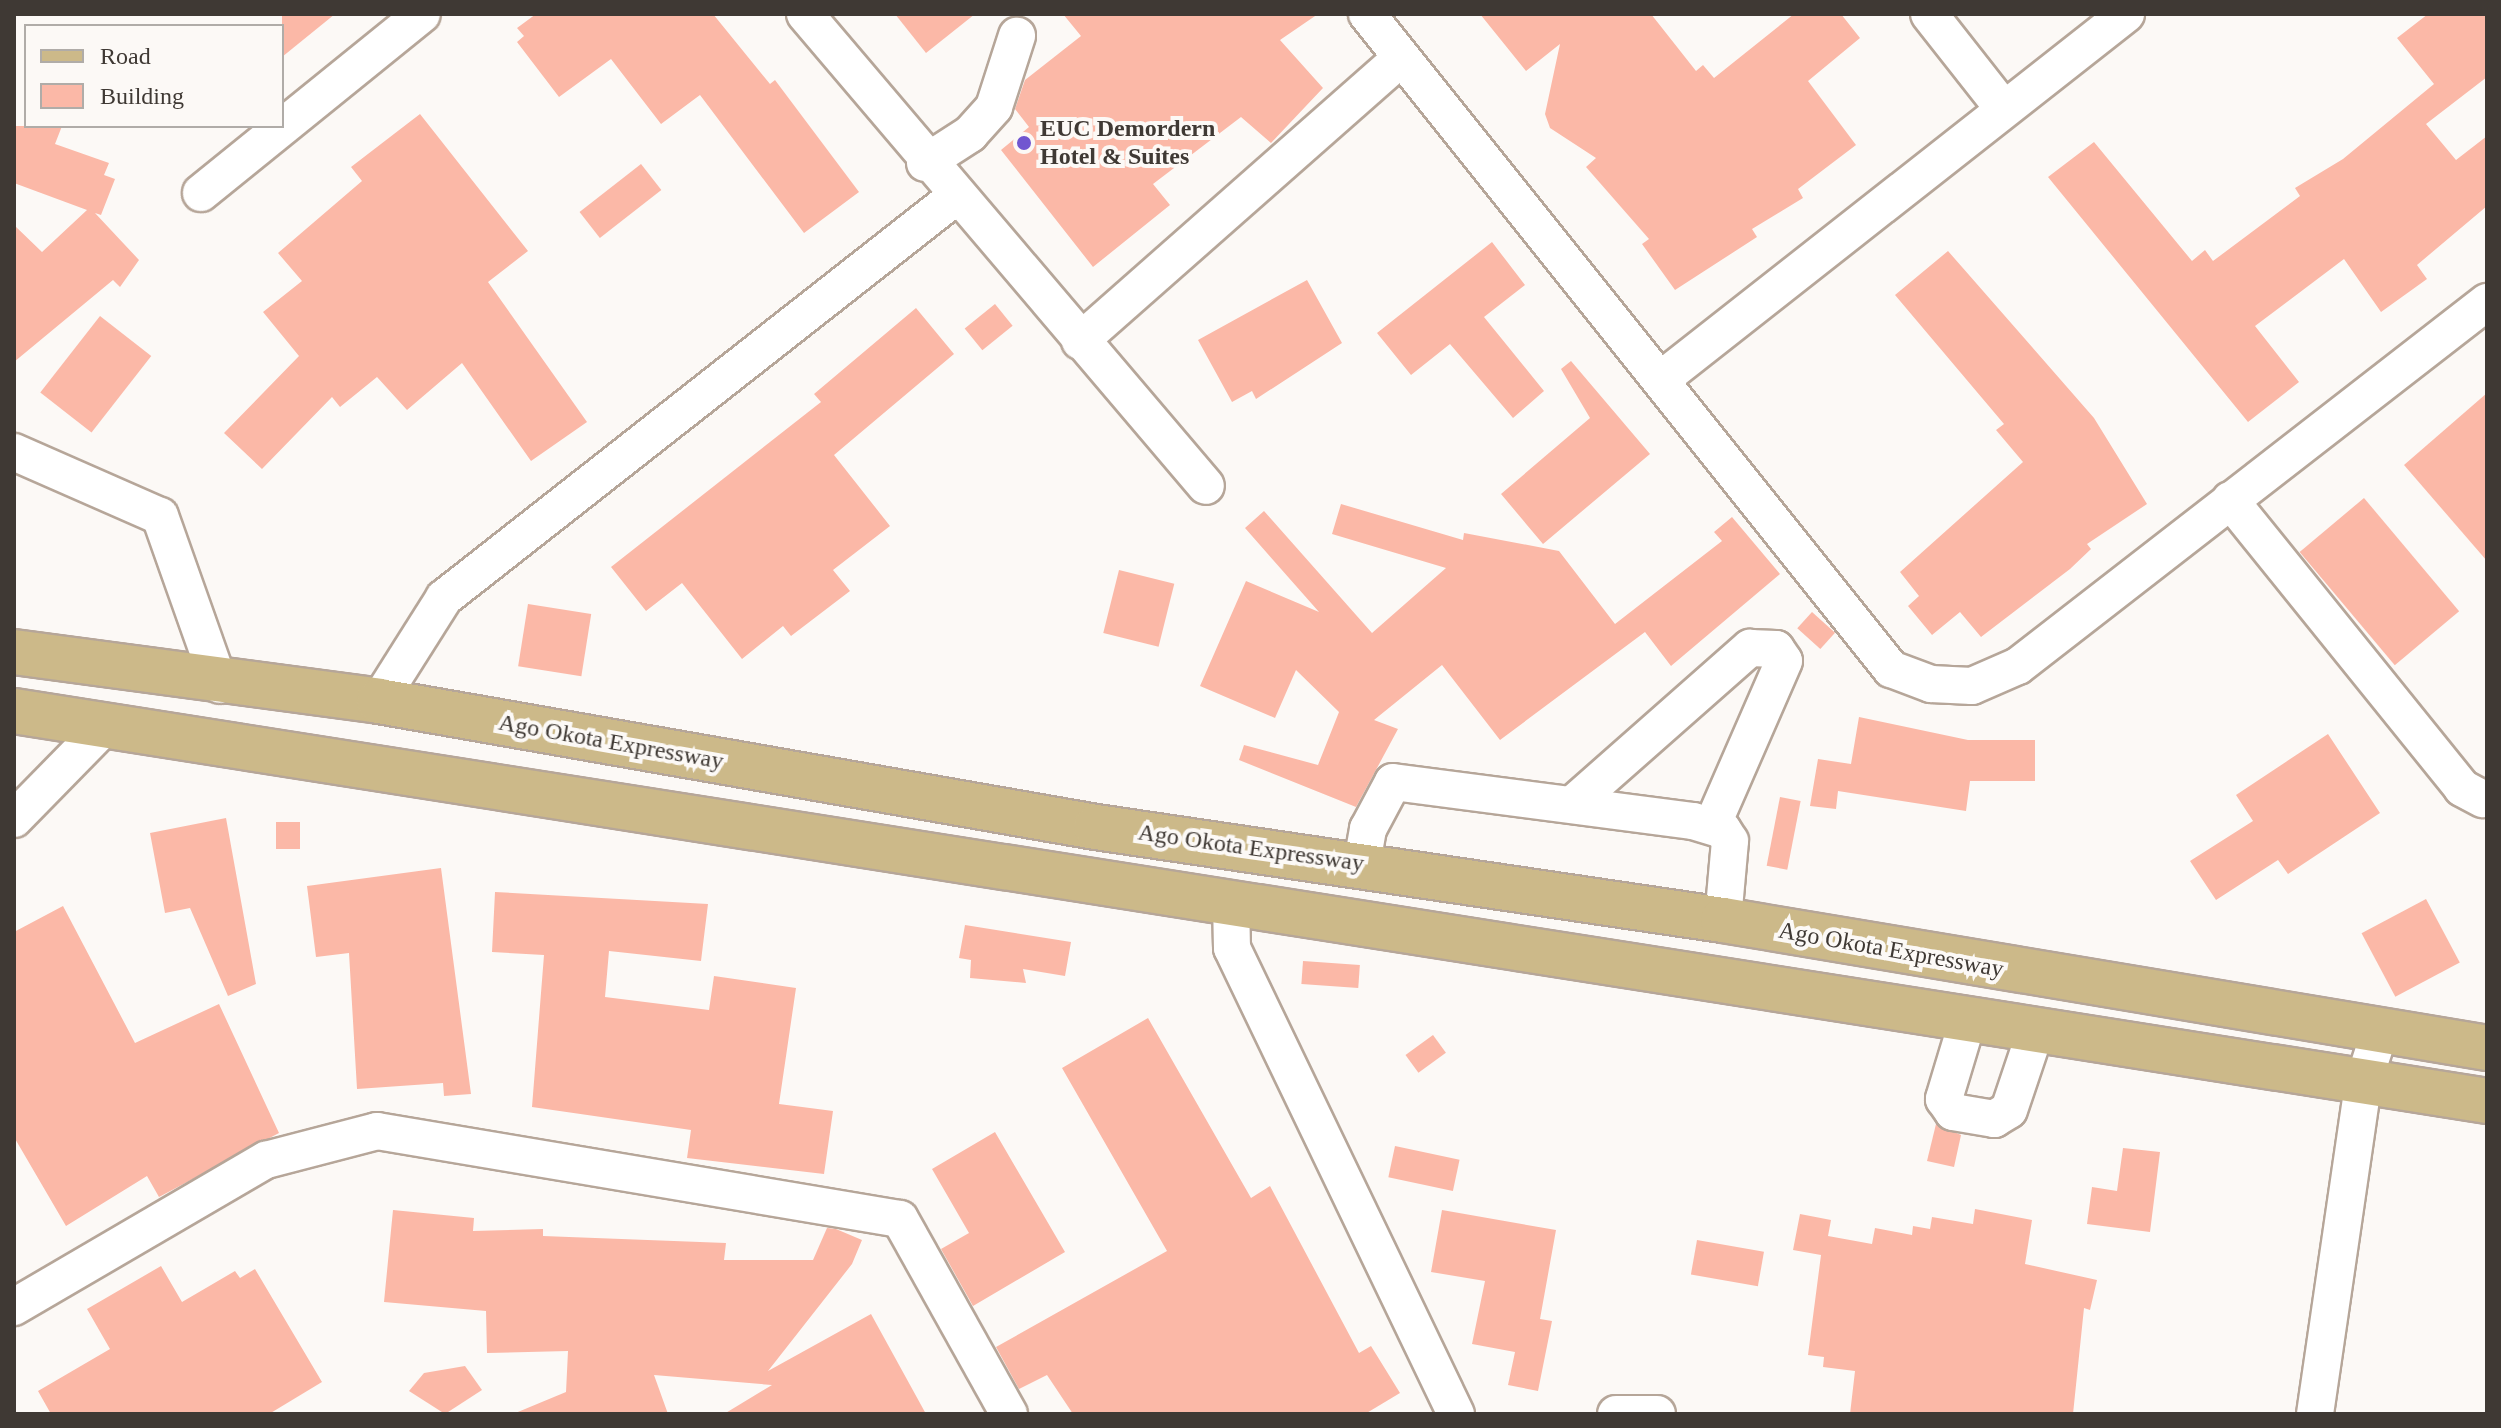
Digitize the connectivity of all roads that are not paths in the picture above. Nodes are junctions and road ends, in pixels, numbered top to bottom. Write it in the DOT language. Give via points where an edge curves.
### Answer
graph roads {
  1 [pos="422,14"];
  2 [pos="805,14"];
  3 [pos="1367,14"];
  4 [pos="1929,14"];
  5 [pos="2126,14"];
  6 [pos="1017,36"];
  7 [pos="1400,59"];
  8 [pos="2003,108"];
  9 [pos="284,126"];
  10 [pos="281,128"];
  11 [pos="925,163"];
  12 [pos="201,193"];
  13 [pos="955,197"];
  14 [pos="2487,302"];
  15 [pos="1080,341"];
  16 [pos="1663,378"];
  17 [pos="14,452"];
  18 [pos="1206,486"];
  19 [pos="2230,500"];
  20 [pos="14,652"];
  21 [pos="220,685"];
  22 [pos="379,701"];
  23 [pos="14,711"];
  24 [pos="106,725"];
  25 [pos="2483,799"];
  26 [pos="1574,803"];
  27 [pos="14,819"];
  28 [pos="1712,826"];
  29 [pos="1362,863"];
  30 [pos="1231,901"];
  31 [pos="1723,920"];
  32 [pos="1969,1016"];
  33 [pos="2037,1027"];
  34 [pos="2380,1031"];
  35 [pos="2487,1048"];
  36 [pos="2364,1080"];
  37 [pos="2487,1101"];
  38 [pos="14,1307"];
  39 [pos="1009,1414"];
  40 [pos="1456,1414"];
  41 [pos="1616,1414"];
  42 [pos="1657,1414"];
  43 [pos="2315,1414"];
  1 -- 9 [label="street"];
  2 -- 11 [label="street"];
  3 -- 7 [label="street"];
  4 -- 8 [label="street"];
  5 -- 8 [label="street"];
  6 -- 11 [label="street" via="994,107 970,134"];
  7 -- 15 [label="street"];
  7 -- 16 [label="street"];
  8 -- 16 [label="street"];
  10 -- 12 [label="street"];
  11 -- 13 [label="street"];
  13 -- 15 [label="street"];
  13 -- 22 [label="street" via="444,598"];
  14 -- 19 [label="street"];
  15 -- 18 [label="street"];
  16 -- 19 [label="street" via="1891,669 1931,684 1972,686 2018,666"];
  17 -- 21 [label="street" via="160,516"];
  19 -- 25 [label="street" via="2462,788"];
  20 -- 21 [label="main road, Ago Okota Expressway"];
  21 -- 22 [label="main road, Ago Okota Expressway"];
  22 -- 29 [label="main road, Ago Okota Expressway" via="1096,827"];
  23 -- 24 [label="main road"];
  24 -- 27 [label="street"];
  24 -- 30 [label="main road"];
  26 -- 28 [label="street"];
  26 -- 28 [label="street" via="1750,648 1776,649 1784,661"];
  26 -- 29 [label="street" via="1393,782 1368,829"];
  28 -- 31 [label="street" via="1730,841"];
  29 -- 31 [label="main road, Ago Okota Expressway"];
  30 -- 32 [label="main road"];
  30 -- 40 [label="street" via="1228,928 1238,962"];
  31 -- 34 [label="main road, Ago Okota Expressway"];
  32 -- 33 [label="main road"];
  32 -- 33 [label="street" via="1944,1099 1953,1112 1994,1119 2009,1110"];
  33 -- 36 [label="main road"];
  34 -- 35 [label="main road, Ago Okota Expressway"];
  34 -- 36 [label="street"];
  36 -- 37 [label="main road"];
  36 -- 43 [label="street"];
  38 -- 39 [label="street" via="266,1160 377,1131 900,1219"];
  41 -- 42 [label="street"];
}
